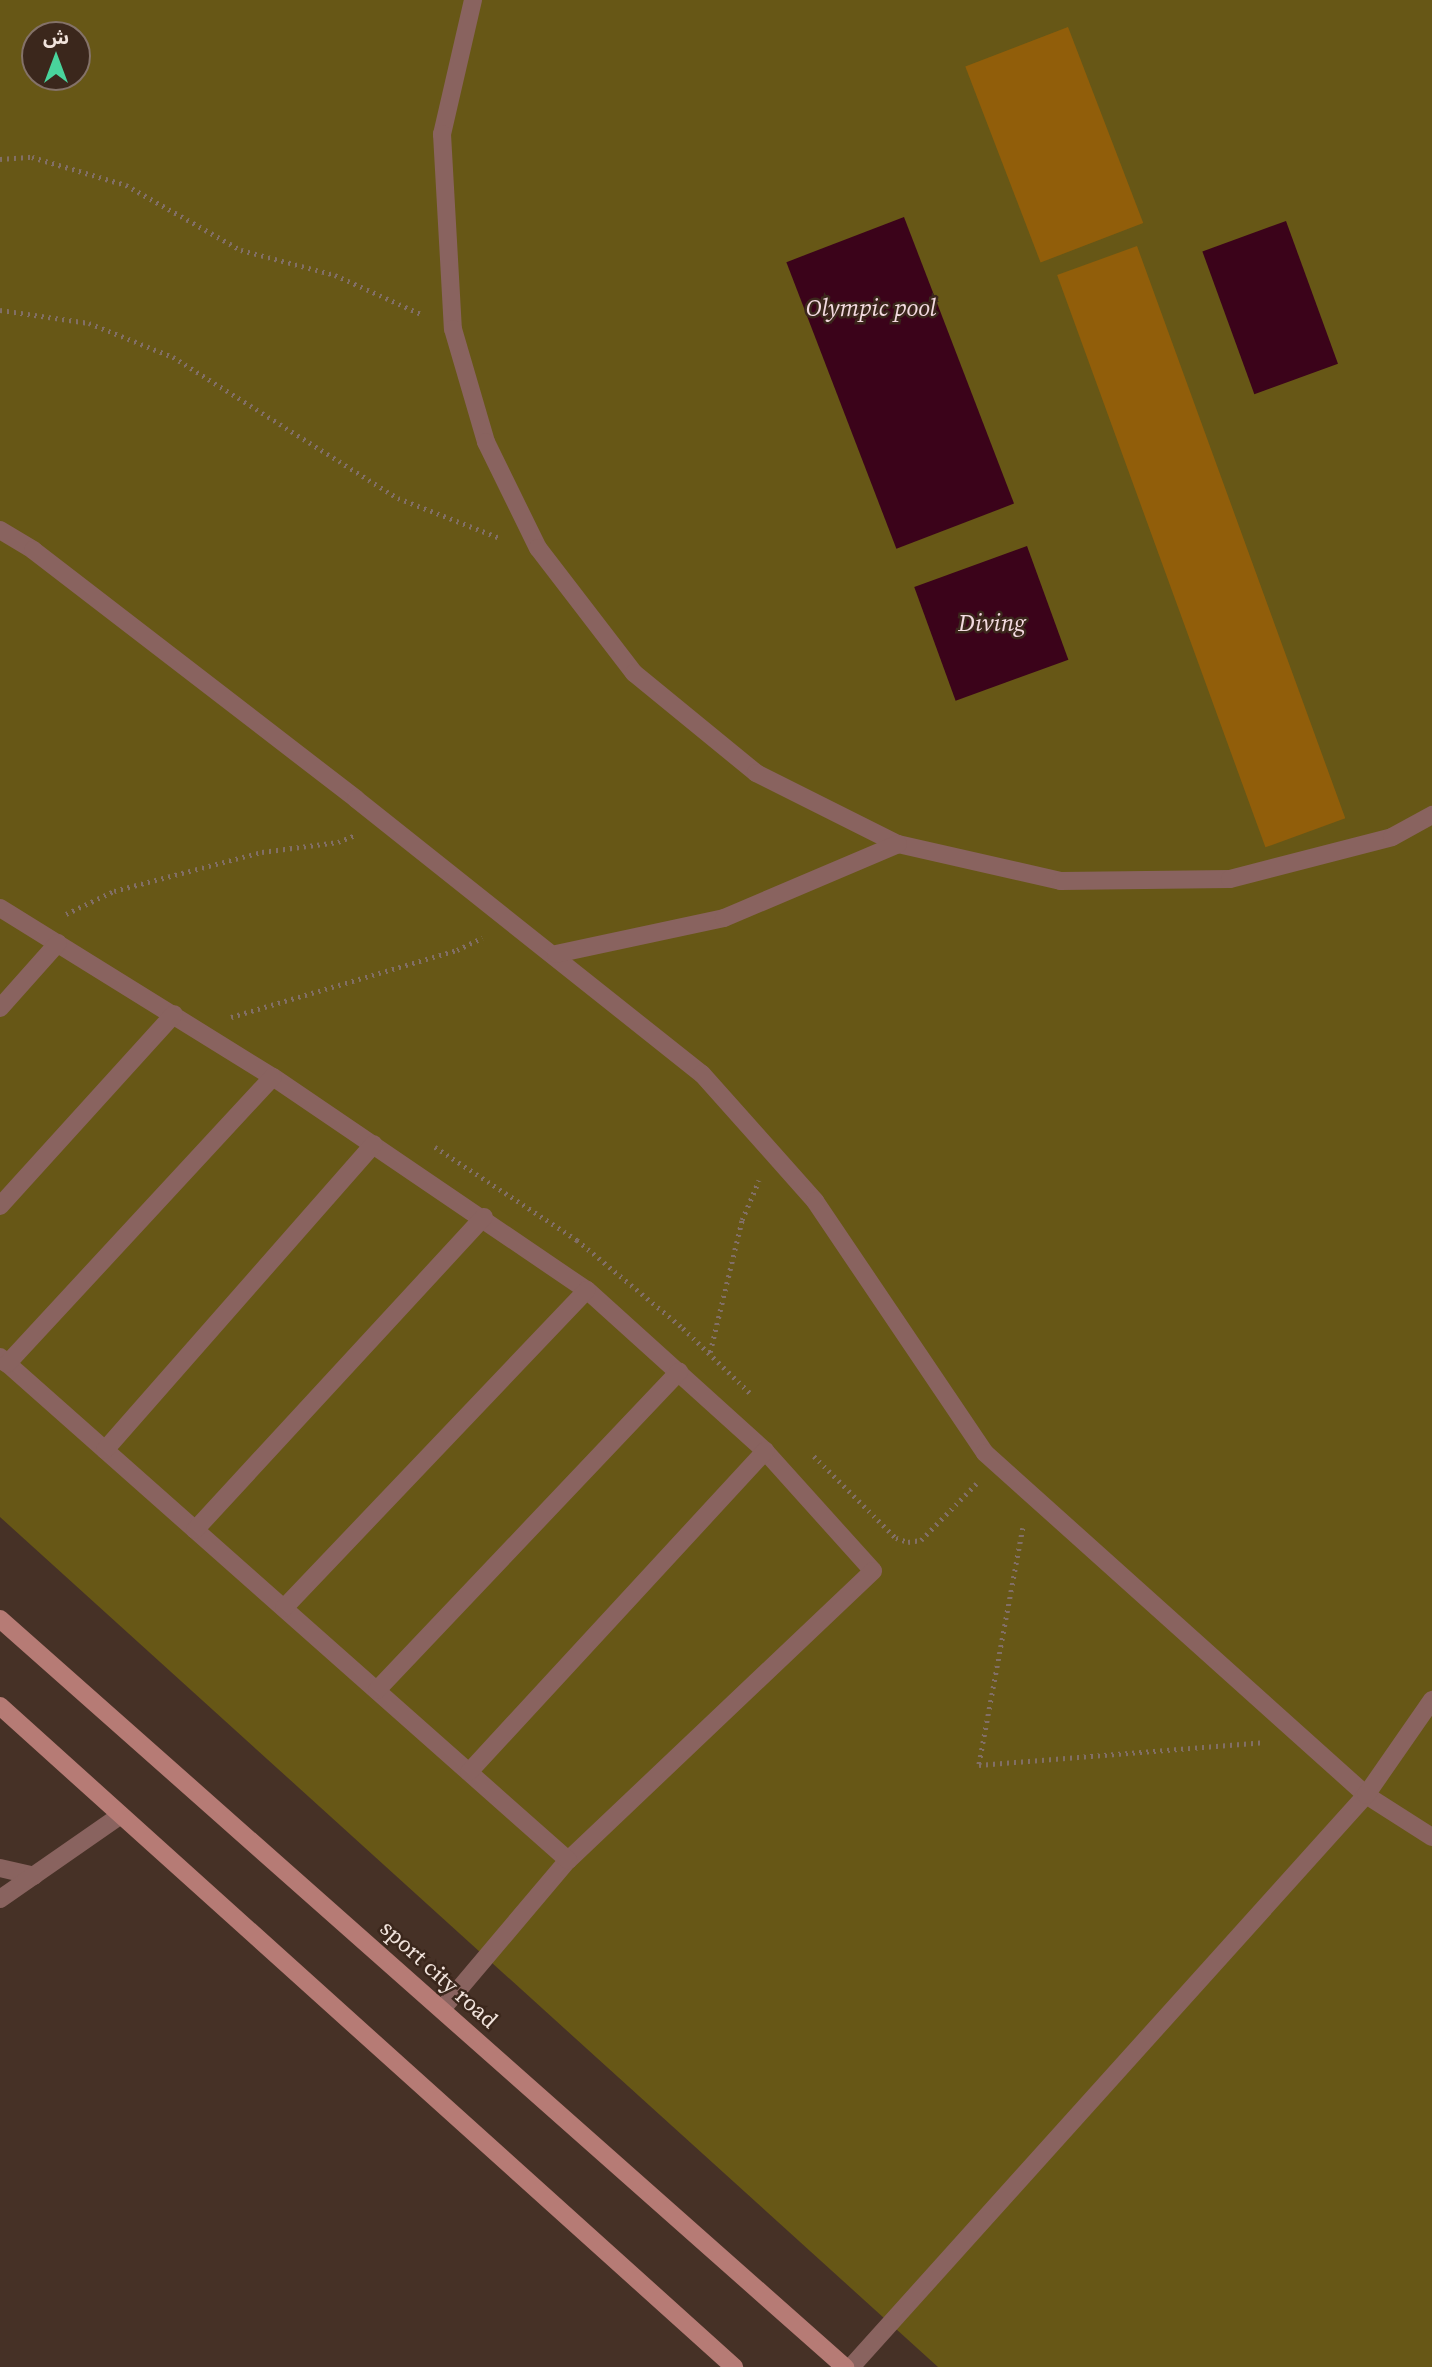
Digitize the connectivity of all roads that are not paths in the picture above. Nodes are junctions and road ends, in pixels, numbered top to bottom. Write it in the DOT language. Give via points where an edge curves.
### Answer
graph roads {
  1 [pos="473,0"];
  2 [pos="0,530"];
  3 [pos="1432,815"];
  4 [pos="898,844"];
  5 [pos="0,908"];
  6 [pos="58,943"];
  7 [pos="556,954"];
  8 [pos="0,1008"];
  9 [pos="174,1014"];
  10 [pos="273,1077"];
  11 [pos="374,1144"];
  12 [pos="0,1206"];
  13 [pos="484,1217"];
  14 [pos="587,1290"];
  15 [pos="4,1361"];
  16 [pos="678,1372"];
  17 [pos="106,1450"];
  18 [pos="765,1451"];
  19 [pos="195,1530"];
  20 [pos="284,1608"];
  21 [pos="0,1619"];
  22 [pos="377,1690"];
  23 [pos="1432,1700"];
  24 [pos="0,1706"];
  25 [pos="469,1772"];
  26 [pos="1366,1795"];
  27 [pos="121,1815"];
  28 [pos="1432,1837"];
  29 [pos="568,1860"];
  30 [pos="0,1868"];
  31 [pos="34,1876"];
  32 [pos="0,1899"];
  33 [pos="442,2009"];
  34 [pos="734,2367"];
  35 [pos="845,2367"];
  36 [pos="851,2367"];
  1 -- 4 [label="lane" via="442,134 453,329 486,442 538,548 634,673 756,773"];
  2 -- 7 [label="lane" via="33,550"];
  3 -- 4 [label="lane" via="1392,837 1230,879 1061,881"];
  4 -- 7 [label="lane" via="724,918"];
  5 -- 6 [label="lane"];
  6 -- 8 [label="lane"];
  6 -- 9 [label="lane"];
  7 -- 26 [label="lane" via="702,1074 815,1201 985,1453"];
  9 -- 10 [label="lane"];
  9 -- 12 [label="lane"];
  10 -- 11 [label="lane"];
  10 -- 15 [label="lane"];
  11 -- 13 [label="lane"];
  11 -- 17 [label="lane"];
  13 -- 14 [label="lane"];
  13 -- 19 [label="lane"];
  14 -- 16 [label="lane"];
  14 -- 20 [label="lane"];
  15 -- 17 [label="lane"];
  16 -- 18 [label="lane"];
  16 -- 22 [label="lane"];
  17 -- 19 [label="lane"];
  18 -- 25 [label="lane"];
  18 -- 29 [label="lane" via="873,1571"];
  19 -- 20 [label="lane"];
  20 -- 22 [label="lane"];
  21 -- 33 [label="main road, sport city road"];
  22 -- 25 [label="lane"];
  23 -- 26 [label="lane"];
  24 -- 27 [label="main road"];
  25 -- 29 [label="lane"];
  26 -- 28 [label="lane"];
  26 -- 36 [label="lane"];
  27 -- 31 [label="lane"];
  27 -- 34 [label="main road"];
  29 -- 33 [label="lane"];
  30 -- 31 [label="lane"];
  31 -- 32 [label="lane"];
  33 -- 35 [label="main road, sport city road"];
}
